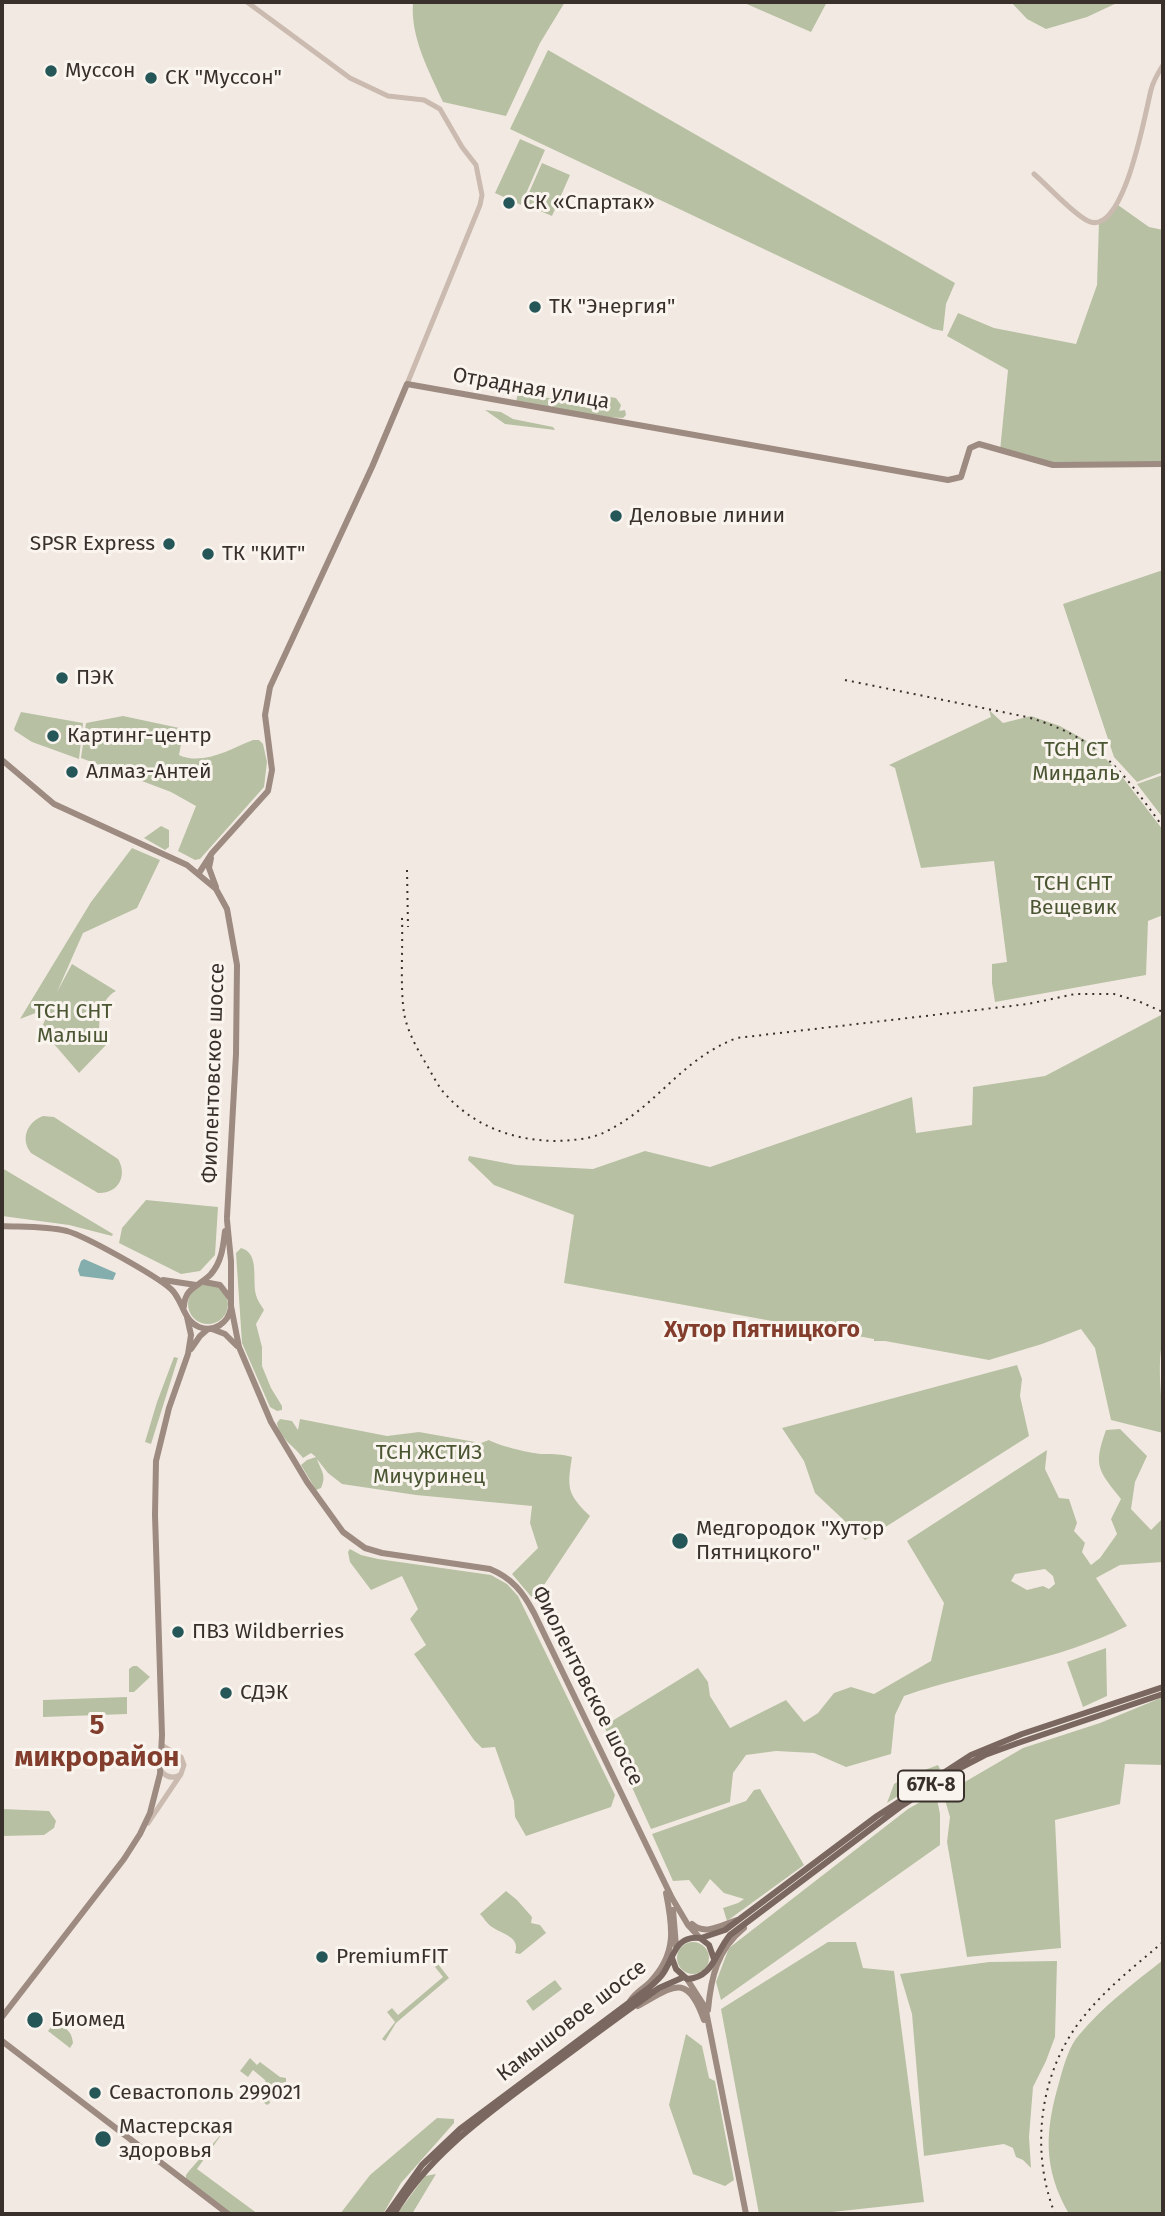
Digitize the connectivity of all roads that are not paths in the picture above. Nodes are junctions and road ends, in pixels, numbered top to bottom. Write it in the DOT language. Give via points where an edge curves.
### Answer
graph roads {
  1 [pos="247,2"];
  2 [pos="1163,65"];
  3 [pos="1034,174"];
  4 [pos="407,384"];
  5 [pos="1163,464"];
  6 [pos="2,760"];
  7 [pos="212,853"];
  8 [pos="187,865"];
  9 [pos="199,873"];
  10 [pos="216,889"];
  11 [pos="227,1219"];
  12 [pos="2,1226"];
  13 [pos="159,1279"];
  14 [pos="199,1283"];
  15 [pos="231,1303"];
  16 [pos="186,1315"];
  17 [pos="210,1329"];
  18 [pos="239,1347"];
  19 [pos="188,1354"];
  20 [pos="1163,1687"];
  21 [pos="1163,1694"];
  22 [pos="162,1749"];
  23 [pos="160,1770"];
  24 [pos="181,1774"];
  25 [pos="140,1834"];
  26 [pos="665,1884"];
  27 [pos="674,1901"];
  28 [pos="757,1914"];
  29 [pos="739,1920"];
  30 [pos="700,1938"];
  31 [pos="676,1946"];
  32 [pos="672,1958"];
  33 [pos="713,1958"];
  34 [pos="710,1970"];
  35 [pos="686,1978"];
  36 [pos="630,2001"];
  37 [pos="705,2007"];
  38 [pos="627,2011"];
  39 [pos="707,2016"];
  40 [pos="2,2017"];
  41 [pos="710,2034"];
  42 [pos="2,2040"];
  43 [pos="228,2214"];
  44 [pos="387,2214"];
  45 [pos="394,2214"];
  46 [pos="747,2214"];
  1 -- 4 [label="street" via="367,88 433,104 476,165 480,205"];
  2 -- 3 [label="street" via="1154,81 1118,205 1106,220 1088,221"];
  4 -- 5 [label="main road, Отрадная улица" via="948,480 961,477 970,448 979,444 1053,466"];
  4 -- 7 [label="main road" via="270,687 265,715 272,770 268,790"];
  6 -- 8 [label="main road, Фиолентовское шоссе" via="54,804"];
  7 -- 8 [label="main road" via="203,862"];
  7 -- 9 [label="main road"];
  7 -- 10 [label="main road" via="209,868"];
  8 -- 9 [label="main road, Фиолентовское шоссе"];
  9 -- 10 [label="main road, Фиолентовское шоссе"];
  10 -- 11 [label="main road, Фиолентовское шоссе" via="227,909 237,965"];
  11 -- 14 [label="main road, Фиолентовское шоссе" via="220,1260"];
  11 -- 15 [label="main road, Фиолентовское шоссе"];
  12 -- 13 [label="main road" via="67,1231"];
  13 -- 14 [label="main road"];
  13 -- 16 [label="main road" via="175,1294"];
  14 -- 15 [label="main road" via="220,1285"];
  14 -- 16 [label="main road, Фиолентовское шоссе" via="184,1299"];
  15 -- 17 [label="main road" via="224,1323"];
  15 -- 18 [label="main road, Фиолентовское шоссе"];
  16 -- 17 [label="main road" via="196,1326"];
  16 -- 19 [label="main road" via="191,1335"];
  17 -- 18 [label="main road" via="225,1334"];
  17 -- 19 [label="main road"];
  18 -- 26 [label="main road, Фиолентовское шоссе" via="275,1430 351,1540 382,1553 490,1569 523,1593"];
  19 -- 22 [label="main road" via="156,1461"];
  20 -- 29 [label="main road, 67К-8" via="971,1755 877,1816"];
  21 -- 28 [label="main road, 67К-8" via="962,1767 900,1807"];
  22 -- 23 [label="main road"];
  22 -- 24 [label="street" via="181,1757"];
  23 -- 24 [label="street" via="170,1777"];
  23 -- 25 [label="main road"];
  24 -- 25 [label="street"];
  25 -- 40 [label="main road"];
  26 -- 27 [label="main road, Фиолентовское шоссе"];
  26 -- 36 [label="main road" via="672,1938 669,1954 662,1968"];
  27 -- 29 [label="main road" via="701,1930"];
  27 -- 30 [label="main road, Фиолентовское шоссе"];
  27 -- 31 [label="main road, Фиолентовское шоссе"];
  28 -- 33 [label="main road, 67К-8" via="730,1935"];
  28 -- 39 [label="main road" via="724,1948 714,1969"];
  29 -- 30 [label="main road, 67К-8"];
  30 -- 31 [label="main road, 67К-8" via="688,1938"];
  30 -- 33 [label="main road" via="709,1945"];
  31 -- 32 [label="main road"];
  32 -- 35 [label="main road, Камышовое шоссе"];
  32 -- 36 [label="main road, Камышовое шоссе" via="661,1976"];
  33 -- 34 [label="main road, 67К-8"];
  34 -- 35 [label="main road, Камышовое шоссе" via="698,1978"];
  34 -- 37 [label="main road"];
  35 -- 37 [label="main road"];
  35 -- 38 [label="main road, Камышовое шоссе" via="659,1988"];
  36 -- 44 [label="main road, Камышовое шоссе" via="460,2129 422,2165"];
  37 -- 39 [label="main road"];
  38 -- 41 [label="main road" via="664,1990 686,1989 694,1996"];
  38 -- 45 [label="main road, Камышовое шоссе" via="464,2134 433,2162"];
  39 -- 41 [label="main road"];
  41 -- 46 [label="main road"];
  42 -- 43 [label="main road"];
}
